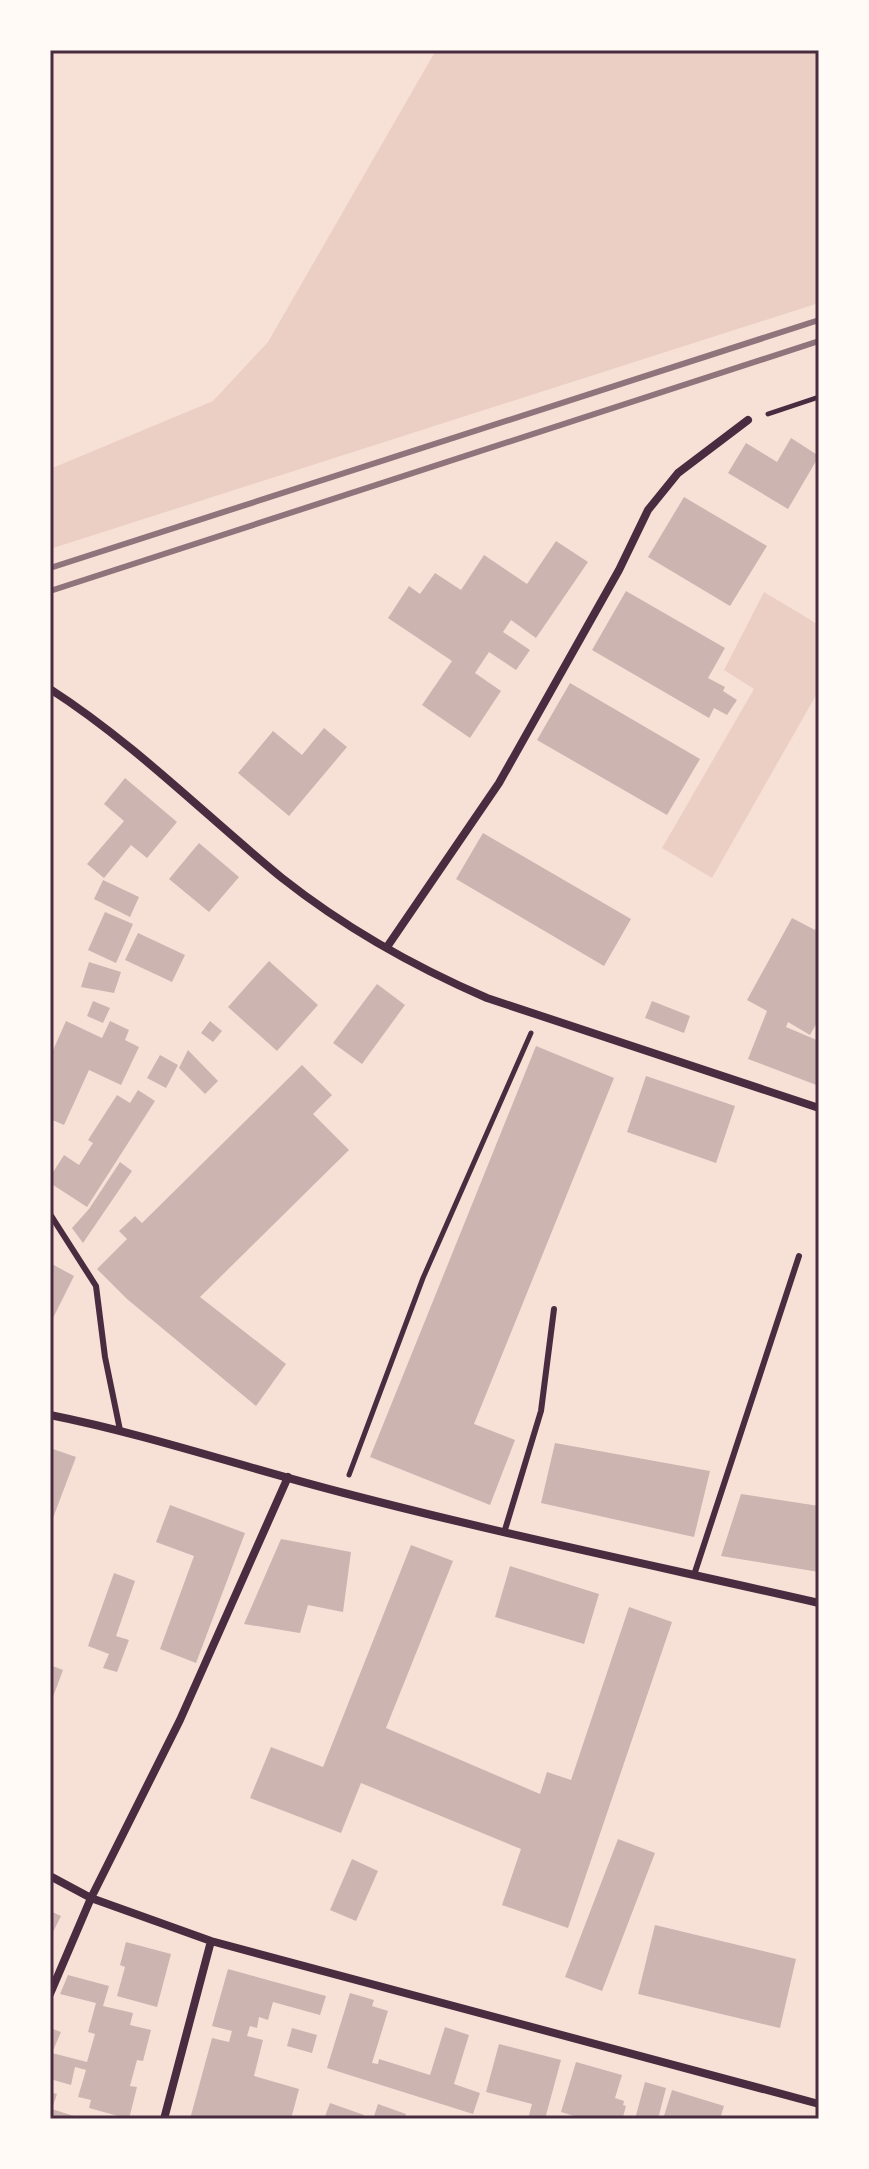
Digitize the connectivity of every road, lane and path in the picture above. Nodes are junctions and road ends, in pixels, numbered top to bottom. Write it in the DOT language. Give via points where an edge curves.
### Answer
graph roads {
  1 [pos="819,397"];
  2 [pos="748,420"];
  3 [pos="50,689"];
  4 [pos="387,947"];
  5 [pos="539,1013"];
  6 [pos="819,1108"];
  7 [pos="50,1214"];
  8 [pos="799,1256"];
  9 [pos="554,1309"];
  10 [pos="50,1415"];
  11 [pos="120,1430"];
  12 [pos="288,1477"];
  13 [pos="343,1493"];
  14 [pos="504,1533"];
  15 [pos="694,1575"];
  16 [pos="819,1603"];
  17 [pos="50,1876"];
  18 [pos="91,1898"];
  19 [pos="211,1941"];
  20 [pos="50,1994"];
  21 [pos="819,2104"];
  22 [pos="164,2119"];
  1 -- 2 [label="path"];
  2 -- 4 [label="street" via="678,473 648,510 499,783"];
  3 -- 4 [label="street" via="90,715 285,880"];
  4 -- 5 [label="street" via="440,978"];
  5 -- 6 [label="street"];
  5 -- 13 [label="path" via="423,1278"];
  7 -- 11 [label="lane" via="96,1286"];
  8 -- 15 [label="lane"];
  9 -- 14 [label="lane" via="541,1411"];
  10 -- 11 [label="street"];
  11 -- 12 [label="street"];
  12 -- 13 [label="street"];
  12 -- 18 [label="street" via="180,1720"];
  13 -- 14 [label="street"];
  14 -- 15 [label="street"];
  15 -- 16 [label="street"];
  17 -- 18 [label="street"];
  18 -- 19 [label="street"];
  18 -- 20 [label="street"];
  19 -- 21 [label="street"];
  19 -- 22 [label="street"];
}
